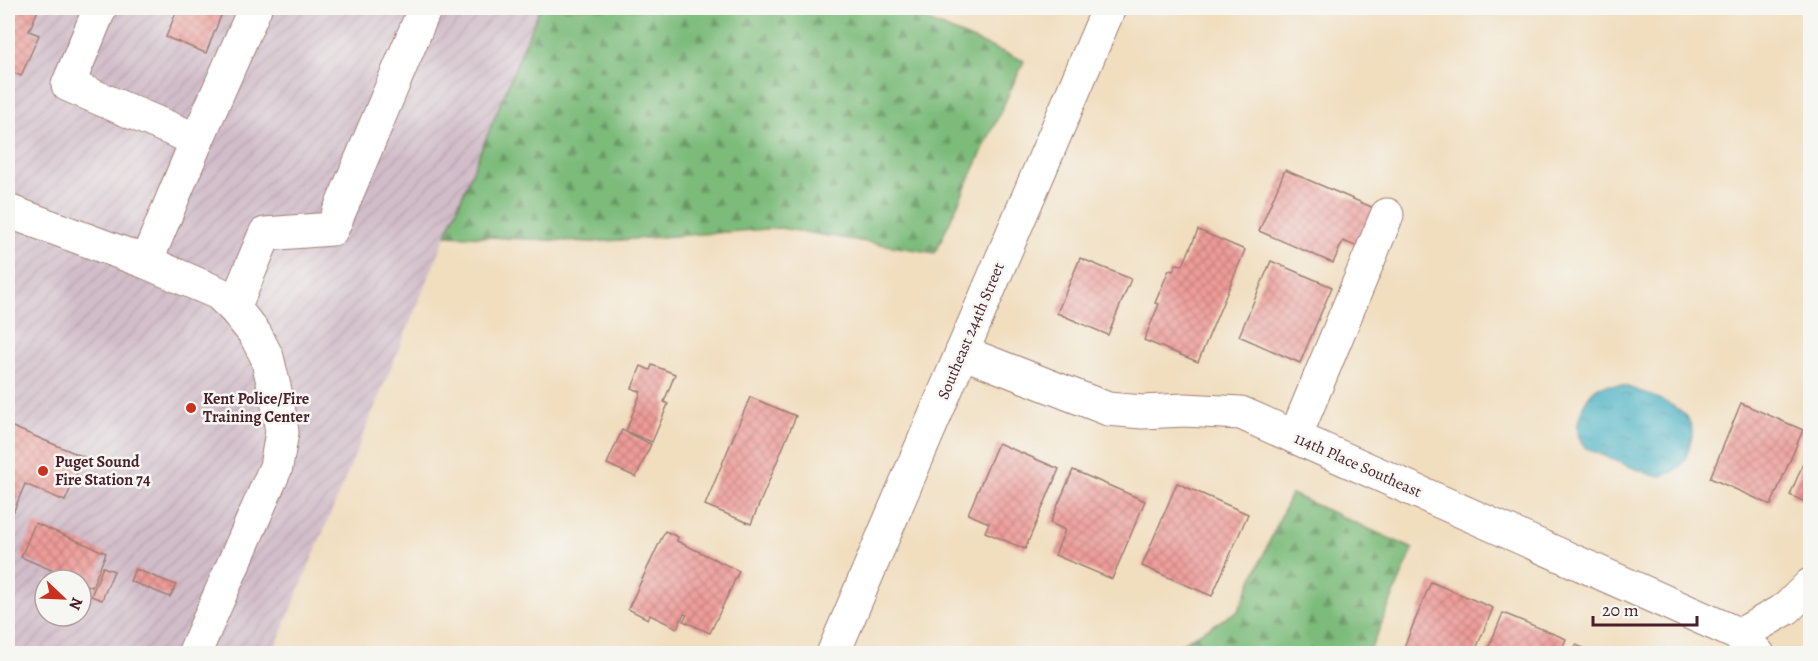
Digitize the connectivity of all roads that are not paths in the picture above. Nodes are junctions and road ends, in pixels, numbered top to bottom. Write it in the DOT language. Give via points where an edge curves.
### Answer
graph roads {
  1 [pos="100,8"];
  2 [pos="255,8"];
  3 [pos="425,8"];
  4 [pos="1109,8"];
  5 [pos="197,140"];
  6 [pos="8,211"];
  7 [pos="1387,215"];
  8 [pos="146,262"];
  9 [pos="234,308"];
  10 [pos="962,352"];
  11 [pos="1295,437"];
  12 [pos="1810,585"];
  13 [pos="1749,644"];
  14 [pos="194,654"];
  15 [pos="833,654"];
  1 -- 5 [label="street" via="68,85"];
  2 -- 5 [label="street"];
  3 -- 9 [label="street" via="332,229 265,234"];
  4 -- 10 [label="street, Southeast 244th Street"];
  5 -- 8 [label="street"];
  6 -- 8 [label="street"];
  7 -- 11 [label="street"];
  8 -- 9 [label="street" via="218,293"];
  9 -- 14 [label="street" via="267,357 282,432 276,467"];
  10 -- 11 [label="street, 114th Place Southeast" via="1108,409 1241,413"];
  10 -- 15 [label="street, Southeast 244th Street"];
  11 -- 13 [label="street, 114th Place Southeast"];
  12 -- 13 [label="street"];
}
